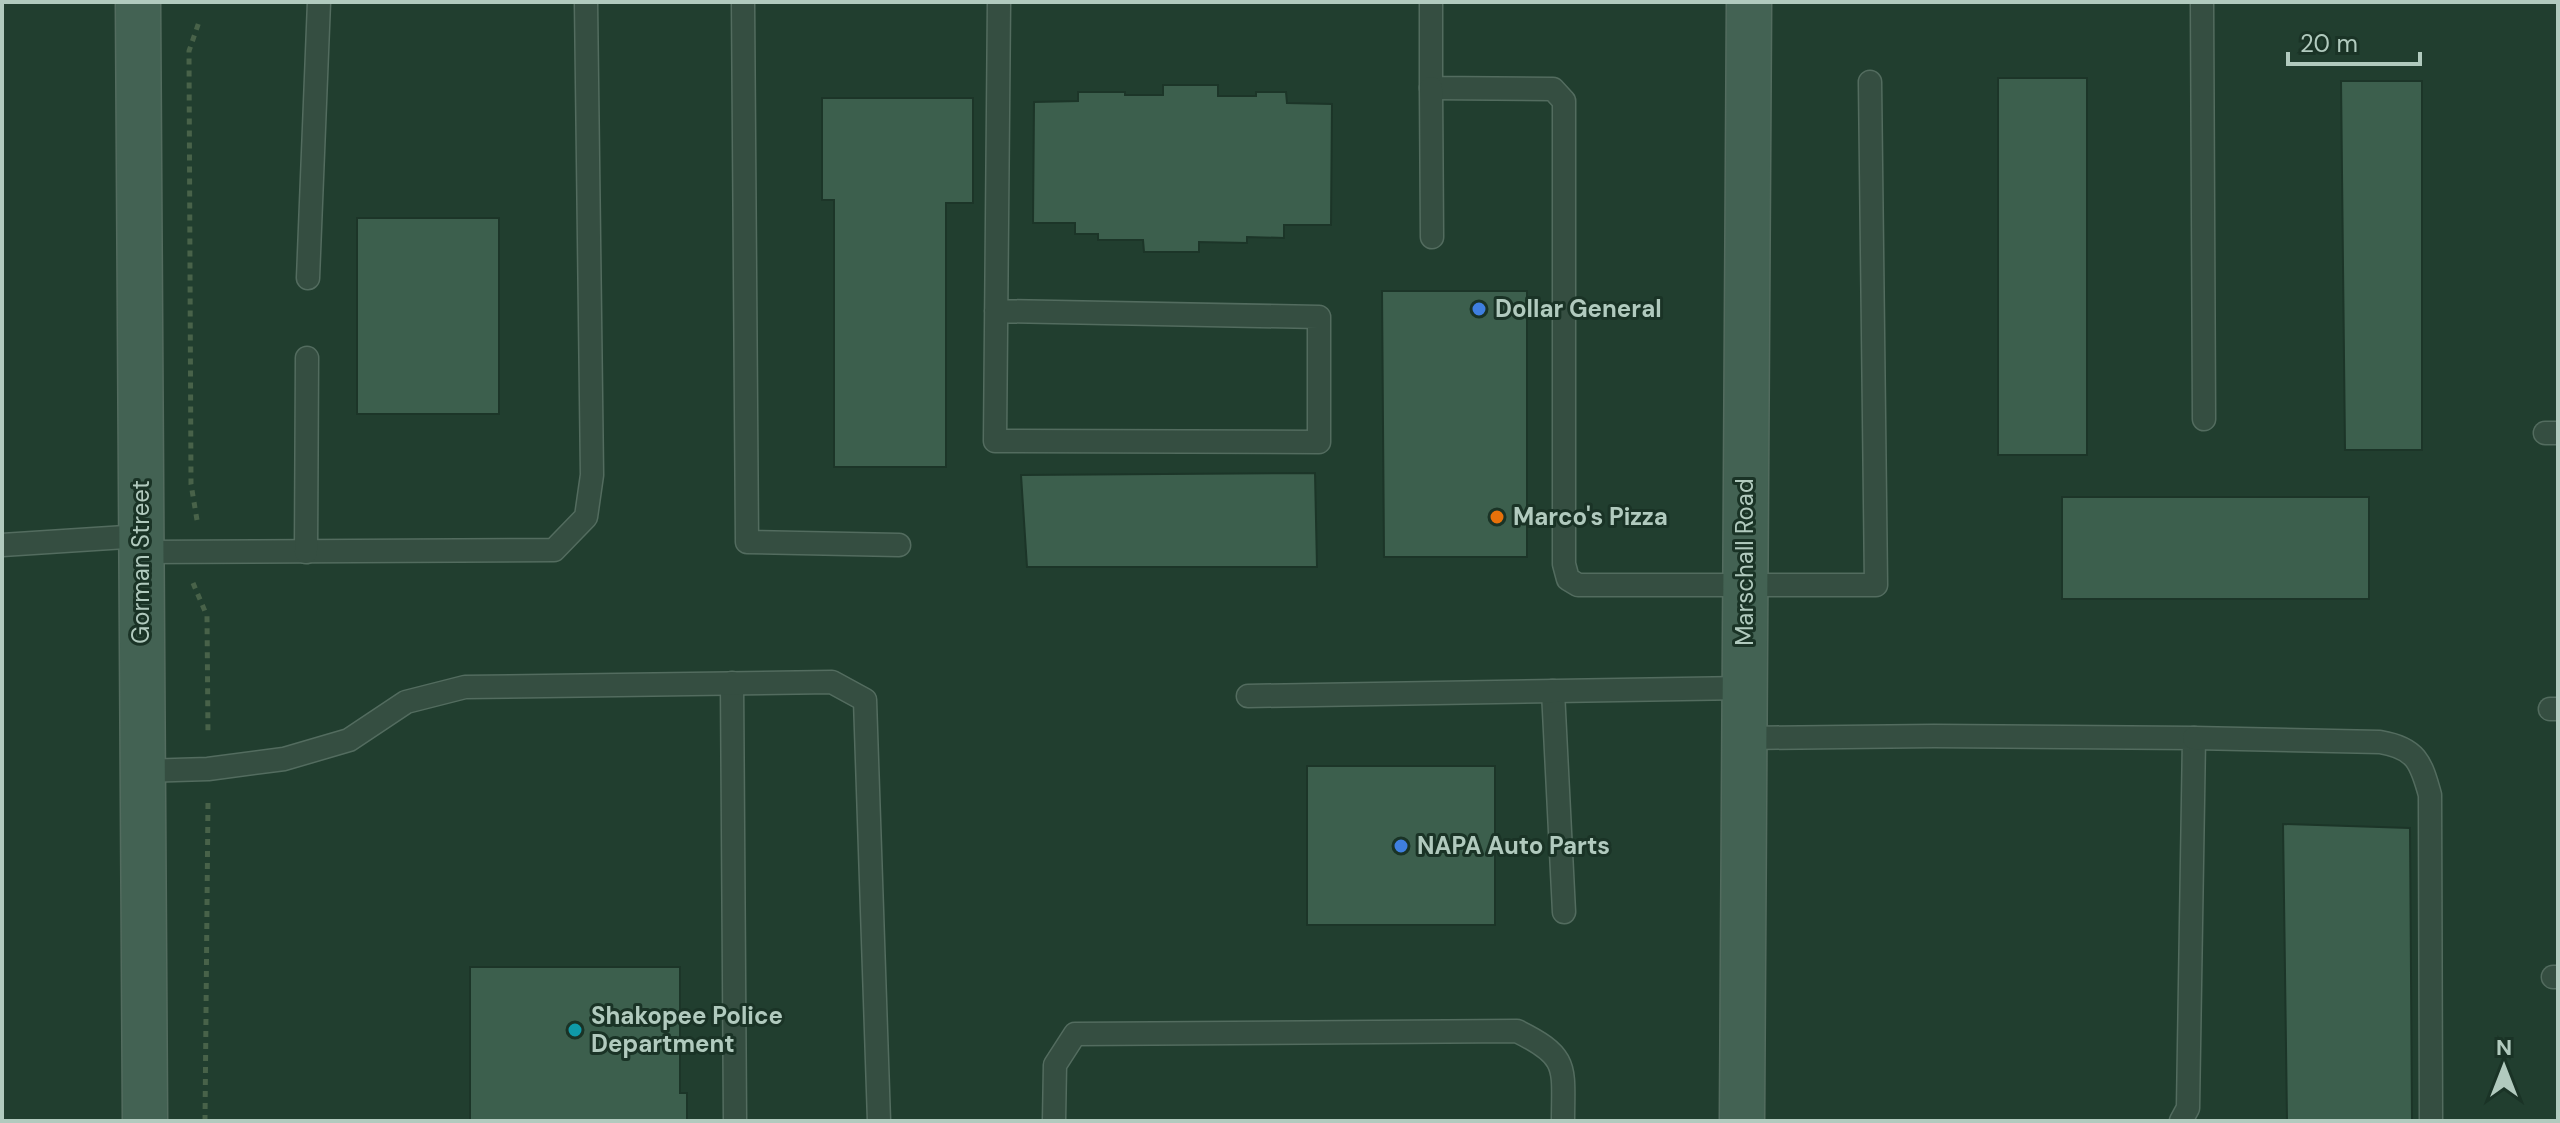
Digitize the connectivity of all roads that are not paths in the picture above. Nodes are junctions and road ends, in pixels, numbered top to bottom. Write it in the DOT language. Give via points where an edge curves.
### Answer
graph roads {
  1 [pos="138,2"];
  2 [pos="319,2"];
  3 [pos="586,2"];
  4 [pos="743,2"];
  5 [pos="999,2"];
  6 [pos="1431,2"];
  7 [pos="1749,2"];
  8 [pos="2202,2"];
  9 [pos="1870,82"];
  10 [pos="1431,88"];
  11 [pos="1432,237"];
  12 [pos="308,278"];
  13 [pos="996,311"];
  14 [pos="307,358"];
  15 [pos="2204,419"];
  16 [pos="141,544"];
  17 [pos="2,545"];
  18 [pos="899,545"];
  19 [pos="306,552"];
  20 [pos="1745,584"];
  21 [pos="732,683"];
  22 [pos="1745,688"];
  23 [pos="1553,691"];
  24 [pos="1248,696"];
  25 [pos="1744,738"];
  26 [pos="2194,738"];
  27 [pos="142,771"];
  28 [pos="1564,912"];
  29 [pos="145,1121"];
  30 [pos="735,1121"];
  31 [pos="879,1121"];
  32 [pos="1054,1121"];
  33 [pos="1563,1121"];
  34 [pos="1742,1121"];
  35 [pos="2181,1121"];
  36 [pos="2431,1121"];
  1 -- 16 [label="main road, Gorman Street"];
  2 -- 12 [label="lane"];
  3 -- 19 [label="lane" via="592,475 586,517 554,550"];
  4 -- 18 [label="lane" via="747,542"];
  5 -- 13 [label="lane"];
  6 -- 10 [label="lane"];
  7 -- 20 [label="main road, Marschall Road"];
  8 -- 15 [label="lane"];
  9 -- 20 [label="lane" via="1876,585"];
  10 -- 11 [label="lane"];
  10 -- 20 [label="lane" via="1553,89 1564,101 1568,579 1578,585"];
  13 -- 13 [label="lane" via="995,441 1319,442 1319,317"];
  14 -- 19 [label="lane"];
  16 -- 17 [label="lane"];
  16 -- 19 [label="lane"];
  16 -- 27 [label="main road, Gorman Street"];
  20 -- 22 [label="main road, Marschall Road"];
  21 -- 27 [label="lane" via="465,687 406,702 349,740 284,759"];
  21 -- 30 [label="lane"];
  21 -- 31 [label="lane" via="832,682 865,700"];
  22 -- 23 [label="lane"];
  22 -- 25 [label="main road, Marschall Road"];
  23 -- 24 [label="lane"];
  23 -- 28 [label="lane"];
  25 -- 26 [label="lane"];
  25 -- 34 [label="main road, Marschall Road"];
  26 -- 35 [label="lane" via="2188,1108"];
  26 -- 36 [label="lane" via="2380,742 2402,746 2423,769 2430,795"];
  27 -- 29 [label="main road, Gorman Street"];
  32 -- 33 [label="lane" via="1055,1065 1075,1034 1517,1031 1546,1045 1563,1068"];
}
